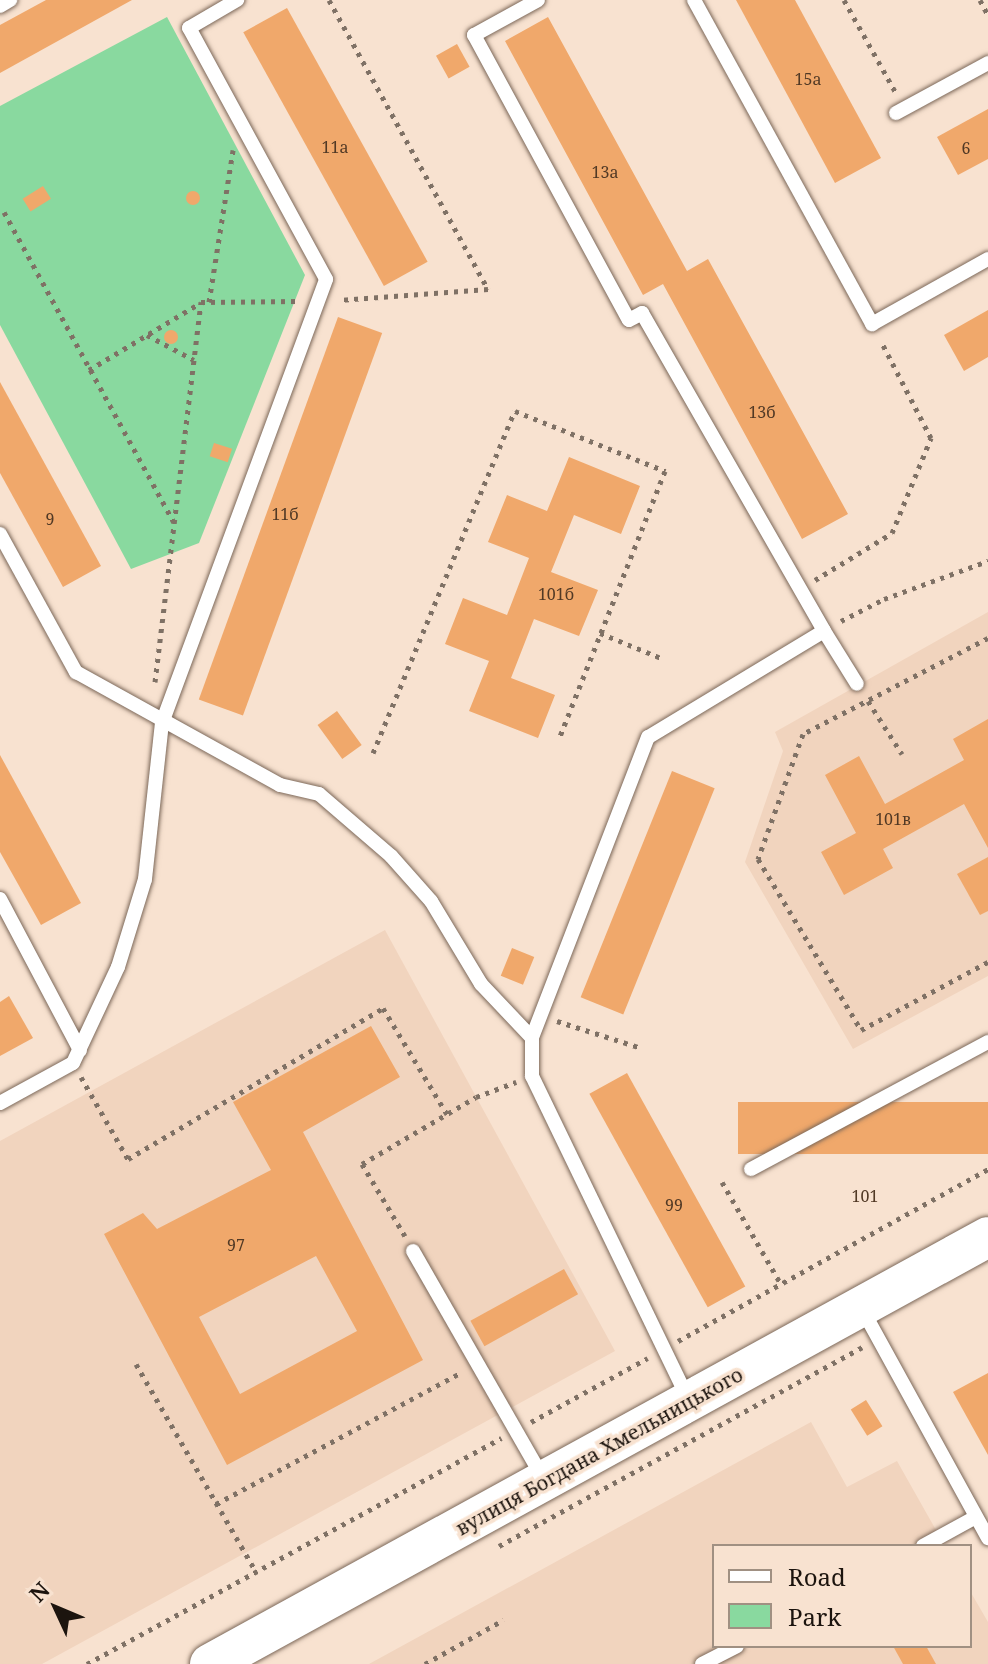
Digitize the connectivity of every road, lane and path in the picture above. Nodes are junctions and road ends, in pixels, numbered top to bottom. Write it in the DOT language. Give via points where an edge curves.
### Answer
graph roads {
  1 [pos="10,0"];
  2 [pos="237,0"];
  3 [pos="329,0"];
  4 [pos="538,0"];
  5 [pos="694,0"];
  6 [pos="844,0"];
  7 [pos="980,0"];
  8 [pos="0,6"];
  9 [pos="988,15"];
  10 [pos="988,63"];
  11 [pos="896,94"];
  12 [pos="896,113"];
  13 [pos="238,118"];
  14 [pos="4,212"];
  15 [pos="988,259"];
  16 [pos="318,301"];
  17 [pos="201,302"];
  18 [pos="209,302"];
  19 [pos="872,324"];
  20 [pos="146,335"];
  21 [pos="194,360"];
  22 [pos="89,370"];
  23 [pos="174,523"];
  24 [pos="0,534"];
  25 [pos="988,561"];
  26 [pos="800,589"];
  27 [pos="824,631"];
  28 [pos="600,633"];
  29 [pos="988,638"];
  30 [pos="661,658"];
  31 [pos="857,684"];
  32 [pos="868,702"];
  33 [pos="156,720"];
  34 [pos="560,736"];
  35 [pos="373,753"];
  36 [pos="902,754"];
  37 [pos="0,899"];
  38 [pos="988,962"];
  39 [pos="537,1014"];
  40 [pos="532,1038"];
  41 [pos="988,1042"];
  42 [pos="638,1047"];
  43 [pos="76,1057"];
  44 [pos="532,1076"];
  45 [pos="0,1103"];
  46 [pos="447,1114"];
  47 [pos="751,1169"];
  48 [pos="988,1169"];
  49 [pos="722,1182"];
  50 [pos="988,1237"];
  51 [pos="413,1251"];
  52 [pos="781,1284"];
  53 [pos="861,1307"];
  54 [pos="662,1350"];
  55 [pos="136,1364"];
  56 [pos="477,1364"];
  57 [pos="690,1401"];
  58 [pos="515,1431"];
  59 [pos="544,1480"];
  60 [pos="216,1504"];
  61 [pos="976,1517"];
  62 [pos="988,1538"];
  63 [pos="927,1544"];
  64 [pos="256,1572"];
  65 [pos="503,1620"];
  66 [pos="733,1648"];
  67 [pos="87,1664"];
  68 [pos="210,1664"];
  69 [pos="425,1664"];
  70 [pos="702,1664"];
  1 -- 8 [label="lane"];
  2 -- 13 [label="lane" via="189,28"];
  3 -- 16 [label="path" via="488,289"];
  4 -- 26 [label="lane" via="474,35 629,320 642,313"];
  5 -- 19 [label="lane"];
  6 -- 11 [label="path"];
  7 -- 9 [label="path"];
  10 -- 12 [label="lane"];
  13 -- 16 [label="lane" via="326,279"];
  13 -- 18 [label="path"];
  14 -- 22 [label="path"];
  15 -- 19 [label="lane"];
  16 -- 18 [label="path"];
  16 -- 33 [label="lane"];
  17 -- 18 [label="path"];
  17 -- 20 [label="path"];
  17 -- 21 [label="path"];
  19 -- 26 [label="path" via="931,438 892,533"];
  20 -- 21 [label="path"];
  20 -- 22 [label="path"];
  21 -- 23 [label="path"];
  22 -- 23 [label="path"];
  23 -- 33 [label="path"];
  24 -- 33 [label="lane" via="76,672"];
  25 -- 27 [label="path" via="884,599"];
  26 -- 27 [label="lane"];
  27 -- 31 [label="lane"];
  27 -- 39 [label="lane" via="648,737"];
  28 -- 30 [label="path"];
  28 -- 34 [label="path"];
  28 -- 35 [label="path" via="665,471 515,411"];
  29 -- 32 [label="path"];
  31 -- 32 [label="path"];
  32 -- 36 [label="path"];
  32 -- 38 [label="path" via="803,734 758,859 861,1030"];
  33 -- 40 [label="lane" via="280,785 319,794 391,856 431,901 481,984"];
  33 -- 43 [label="lane" via="145,879 118,967"];
  37 -- 43 [label="lane"];
  39 -- 40 [label="lane"];
  39 -- 42 [label="path"];
  40 -- 44 [label="lane"];
  41 -- 47 [label="lane"];
  43 -- 45 [label="lane"];
  43 -- 46 [label="path" via="128,1159 383,1008"];
  44 -- 46 [label="path"];
  44 -- 54 [label="lane"];
  46 -- 51 [label="path" via="362,1164"];
  48 -- 52 [label="path"];
  49 -- 52 [label="path"];
  50 -- 53 [label="street, вулиця Богдана Хмельницького"];
  51 -- 56 [label="lane"];
  52 -- 54 [label="path"];
  53 -- 57 [label="street, вулиця Богдана Хмельницького"];
  53 -- 61 [label="lane"];
  54 -- 57 [label="lane"];
  54 -- 58 [label="path"];
  55 -- 60 [label="path"];
  56 -- 58 [label="lane"];
  56 -- 60 [label="path"];
  57 -- 59 [label="street, вулиця Богдана Хмельницького"];
  58 -- 59 [label="lane"];
  58 -- 64 [label="path"];
  59 -- 68 [label="street, вулиця Богдана Хмельницького"];
  60 -- 64 [label="path"];
  61 -- 62 [label="lane"];
  61 -- 63 [label="lane"];
  64 -- 67 [label="path"];
  65 -- 69 [label="path"];
  66 -- 70 [label="lane"];
}
